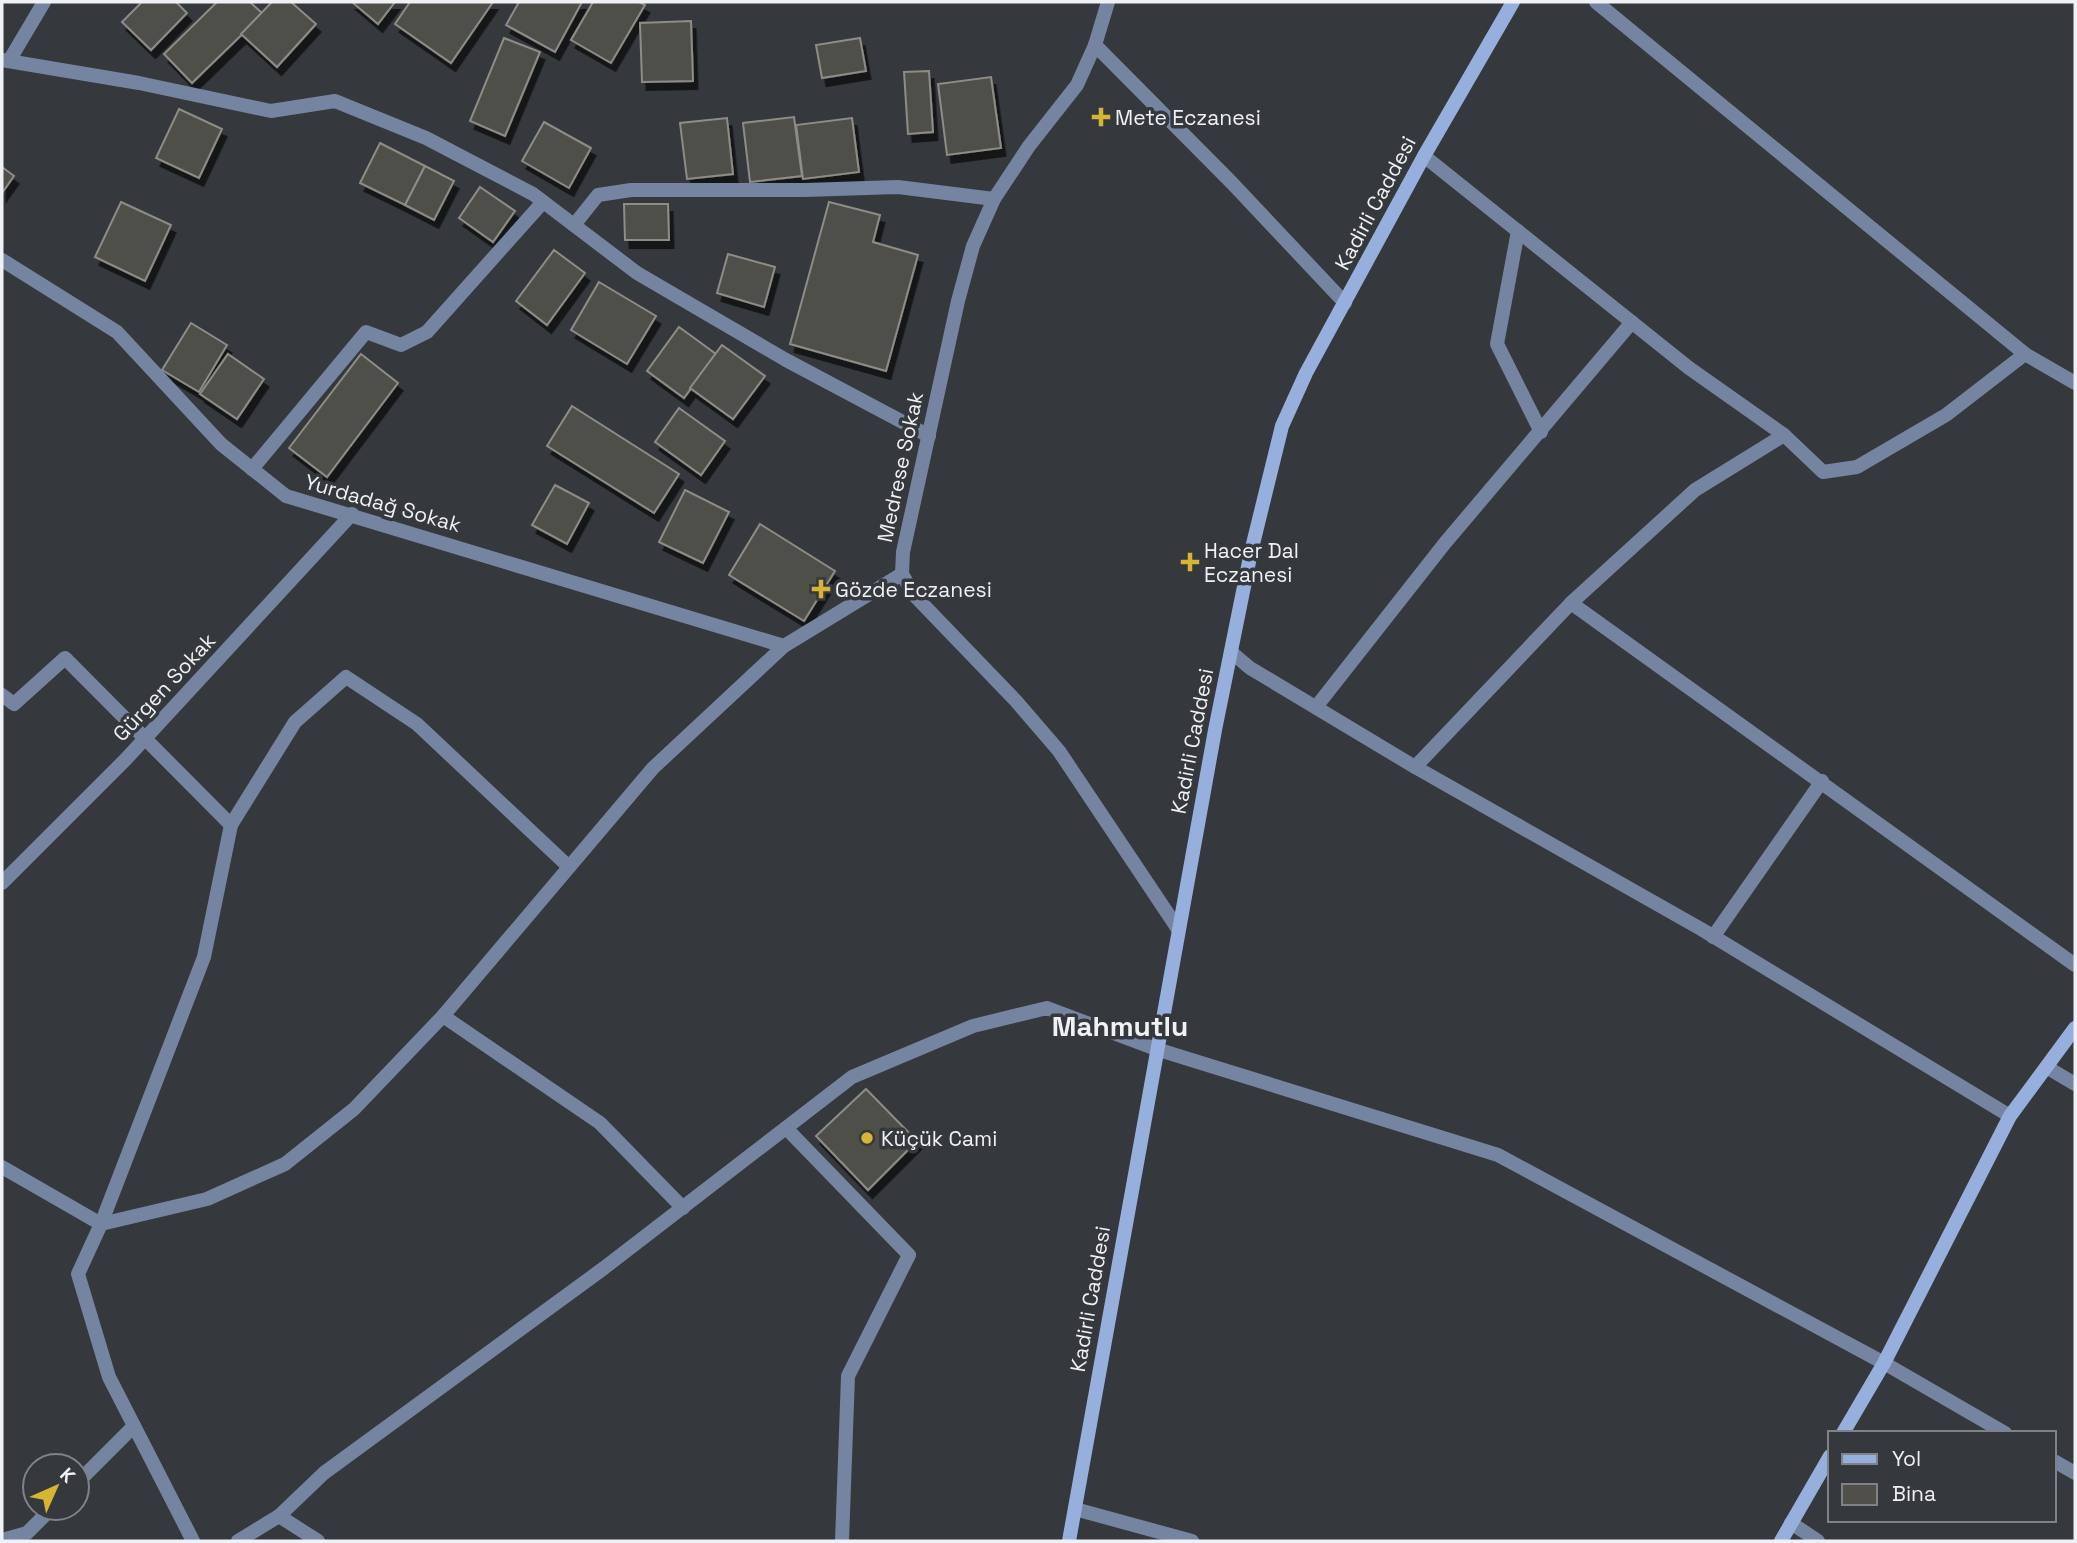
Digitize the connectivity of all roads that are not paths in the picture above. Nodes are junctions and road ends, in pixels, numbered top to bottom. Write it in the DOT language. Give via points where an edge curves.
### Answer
graph roads {
  1 [pos="44,2"];
  2 [pos="1108,2"];
  3 [pos="1513,2"];
  4 [pos="1596,2"];
  5 [pos="1096,45"];
  6 [pos="5,61"];
  7 [pos="1424,156"];
  8 [pos="994,199"];
  9 [pos="543,202"];
  10 [pos="574,225"];
  11 [pos="1518,231"];
  12 [pos="2,260"];
  13 [pos="1345,303"];
  14 [pos="1632,322"];
  15 [pos="2025,354"];
  16 [pos="2075,383"];
  17 [pos="1541,432"];
  18 [pos="1784,435"];
  19 [pos="929,436"];
  20 [pos="252,469"];
  21 [pos="352,514"];
  22 [pos="902,575"];
  23 [pos="1571,603"];
  24 [pos="784,646"];
  25 [pos="1231,652"];
  26 [pos="2,695"];
  27 [pos="1316,707"];
  28 [pos="144,739"];
  29 [pos="1415,767"];
  30 [pos="1822,781"];
  31 [pos="232,825"];
  32 [pos="569,867"];
  33 [pos="2,883"];
  34 [pos="1178,929"];
  35 [pos="1713,937"];
  36 [pos="2075,965"];
  37 [pos="443,1016"];
  38 [pos="2075,1028"];
  39 [pos="1156,1049"];
  40 [pos="2048,1068"];
  41 [pos="2075,1084"];
  42 [pos="2010,1116"];
  43 [pos="786,1128"];
  44 [pos="2,1167"];
  45 [pos="683,1208"];
  46 [pos="101,1224"];
  47 [pos="1884,1363"];
  48 [pos="134,1426"];
  49 [pos="1844,1431"];
  50 [pos="2003,1431"];
  51 [pos="1828,1459"];
  52 [pos="2056,1462"];
  53 [pos="91,1469"];
  54 [pos="2075,1473"];
  55 [pos="1075,1509"];
  56 [pos="279,1516"];
  57 [pos="37,1522"];
  58 [pos="1791,1523"];
  59 [pos="2,1540"];
  60 [pos="193,1541"];
  61 [pos="238,1541"];
  62 [pos="318,1541"];
  63 [pos="842,1541"];
  64 [pos="1069,1541"];
  65 [pos="1192,1541"];
  66 [pos="1781,1541"];
  67 [pos="1818,1541"];
  1 -- 6 [label="street"];
  2 -- 5 [label="street, Medrese Sokak"];
  3 -- 7 [label="main road, Kadirli Caddesi"];
  4 -- 15 [label="street"];
  5 -- 8 [label="street, Medrese Sokak" via="1077,85"];
  5 -- 13 [label="street"];
  6 -- 9 [label="street" via="271,111 335,101 426,138"];
  7 -- 11 [label="street"];
  7 -- 13 [label="main road, Kadirli Caddesi"];
  8 -- 10 [label="street" via="898,187 631,190 598,195"];
  8 -- 19 [label="street, Medrese Sokak" via="973,246"];
  9 -- 10 [label="street"];
  9 -- 20 [label="street" via="427,332 401,345 366,332"];
  10 -- 19 [label="street" via="648,280"];
  11 -- 14 [label="street"];
  11 -- 17 [label="street" via="1497,344"];
  12 -- 20 [label="street, Yurdadağ Sokak" via="117,332 221,444"];
  13 -- 25 [label="main road, Kadirli Caddesi" via="1282,426"];
  14 -- 17 [label="street"];
  14 -- 18 [label="street" via="1689,369"];
  15 -- 16 [label="street"];
  15 -- 18 [label="street" via="1947,415 1857,467 1823,472"];
  17 -- 27 [label="street" via="1444,543"];
  18 -- 23 [label="street" via="1695,491"];
  19 -- 22 [label="street, Medrese Sokak"];
  20 -- 21 [label="street, Yurdadağ Sokak" via="286,496"];
  21 -- 24 [label="street, Yurdadağ Sokak"];
  21 -- 28 [label="street, Gürgen Sokak"];
  22 -- 24 [label="street"];
  22 -- 34 [label="street, Medrese Sokak" via="914,595 1059,751"];
  23 -- 29 [label="street"];
  23 -- 30 [label="street"];
  24 -- 32 [label="street" via="653,768"];
  25 -- 27 [label="street"];
  25 -- 34 [label="main road, Kadirli Caddesi"];
  26 -- 28 [label="street" via="14,704 65,659"];
  27 -- 29 [label="street"];
  28 -- 31 [label="street"];
  28 -- 33 [label="street, Gürgen Sokak"];
  29 -- 35 [label="street"];
  30 -- 35 [label="street"];
  30 -- 36 [label="street"];
  31 -- 32 [label="street" via="295,722 345,677 417,724"];
  31 -- 46 [label="street" via="204,957"];
  32 -- 37 [label="street"];
  34 -- 39 [label="main road, Kadirli Caddesi"];
  35 -- 42 [label="street"];
  37 -- 45 [label="street" via="600,1123"];
  37 -- 46 [label="street" via="354,1109 285,1164 207,1199"];
  38 -- 40 [label="main road"];
  39 -- 43 [label="street" via="1047,1008 972,1026 852,1077"];
  39 -- 47 [label="street" via="1498,1155"];
  39 -- 55 [label="main road, Kadirli Caddesi"];
  40 -- 41 [label="street"];
  40 -- 42 [label="main road"];
  42 -- 47 [label="main road"];
  43 -- 45 [label="street"];
  43 -- 63 [label="street" via="909,1255 848,1376"];
  44 -- 46 [label="street"];
  45 -- 56 [label="street" via="324,1473"];
  46 -- 48 [label="street" via="78,1274 109,1377"];
  47 -- 49 [label="main road"];
  47 -- 50 [label="street"];
  48 -- 53 [label="street"];
  48 -- 60 [label="street"];
  51 -- 58 [label="main road"];
  52 -- 54 [label="street"];
  55 -- 64 [label="main road, Kadirli Caddesi"];
  55 -- 65 [label="street"];
  56 -- 61 [label="street"];
  56 -- 62 [label="street"];
  57 -- 59 [label="street" via="27,1532"];
  58 -- 66 [label="main road"];
  58 -- 67 [label="street"];
}
